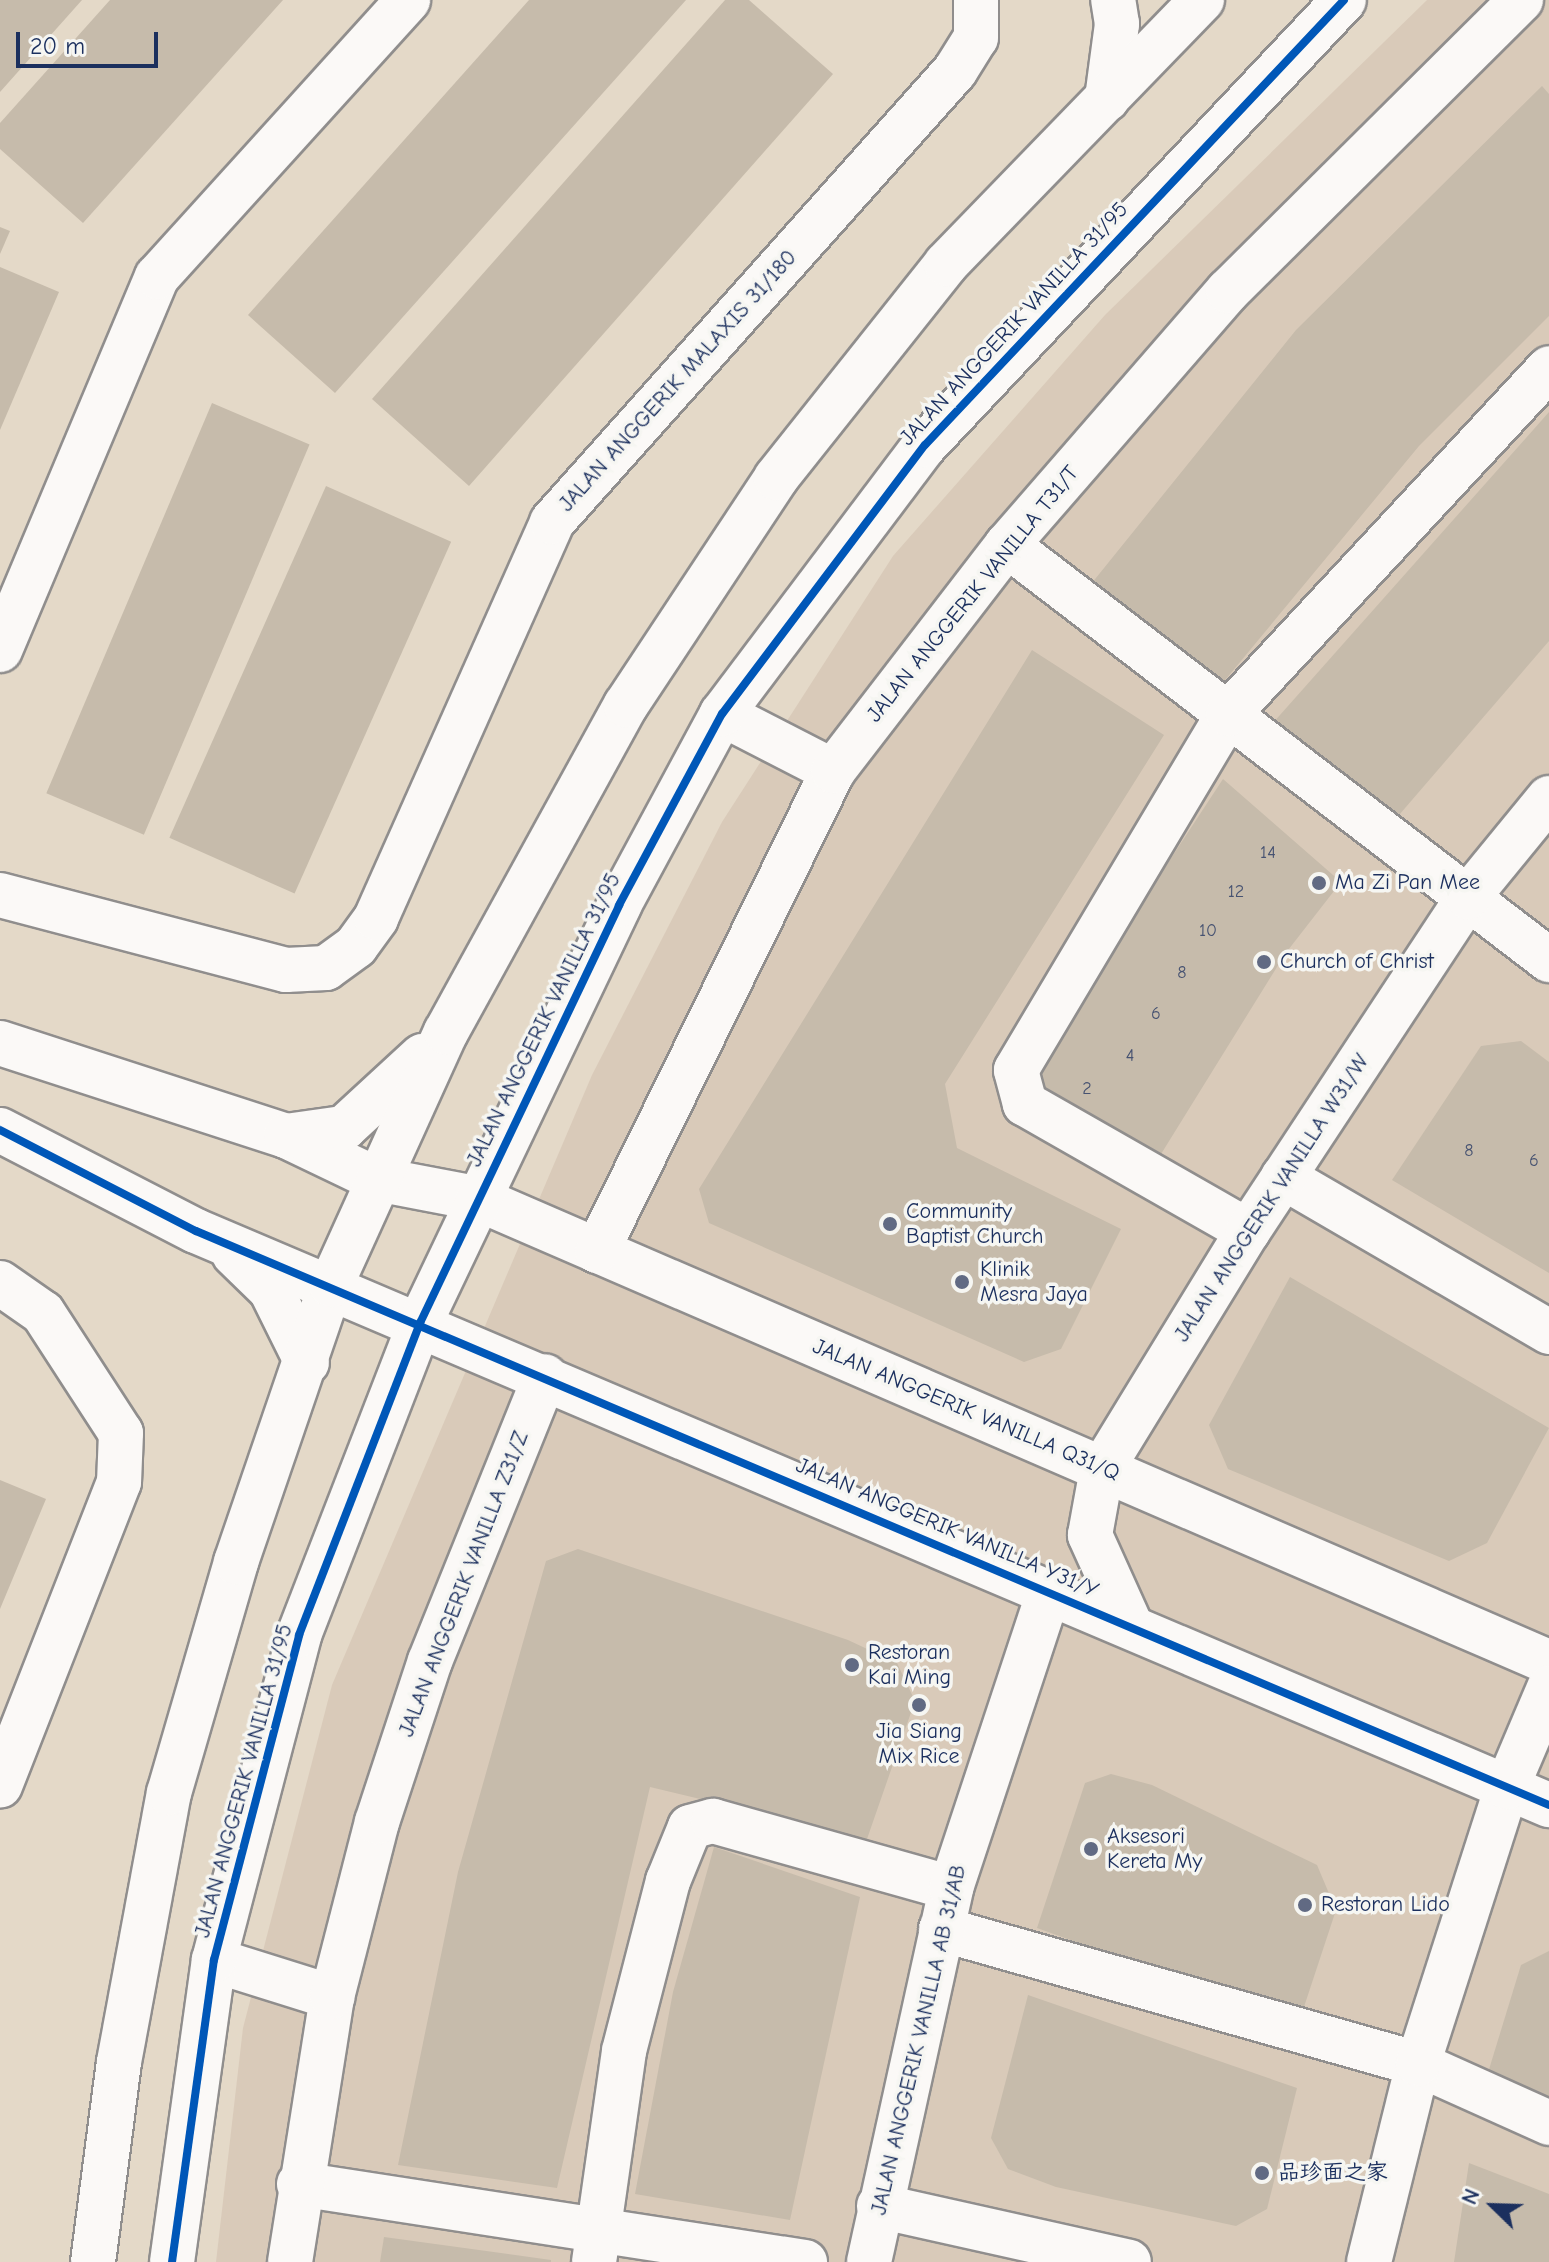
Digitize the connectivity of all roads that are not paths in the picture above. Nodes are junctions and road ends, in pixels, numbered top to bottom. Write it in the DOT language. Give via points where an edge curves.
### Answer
graph roads {
  1 [pos="408,0"];
  2 [pos="976,0"];
  3 [pos="1113,0"];
  4 [pos="1202,0"];
  5 [pos="1344,0"];
  6 [pos="1521,0"];
  7 [pos="1107,99"];
  8 [pos="1549,368"];
  9 [pos="1007,545"];
  10 [pos="0,650"];
  11 [pos="722,714"];
  12 [pos="1228,714"];
  13 [pos="833,771"];
  14 [pos="1549,798"];
  15 [pos="0,895"];
  16 [pos="1468,897"];
  17 [pos="1549,960"];
  18 [pos="446,1032"];
  19 [pos="0,1043"];
  20 [pos="0,1130"];
  21 [pos="286,1136"];
  22 [pos="1283,1177"];
  23 [pos="376,1179"];
  24 [pos="476,1198"];
  25 [pos="196,1231"];
  26 [pos="1248,1231"];
  27 [pos="597,1251"];
  28 [pos="0,1283"];
  29 [pos="331,1285"];
  30 [pos="420,1323"];
  31 [pos="1549,1332"];
  32 [pos="307,1363"];
  33 [pos="545,1376"];
  34 [pos="1102,1469"];
  35 [pos="1049,1592"];
  36 [pos="1131,1626"];
  37 [pos="1549,1662"];
  38 [pos="1549,1688"];
  39 [pos="0,1785"];
  40 [pos="1507,1787"];
  41 [pos="1549,1805"];
  42 [pos="946,1909"];
  43 [pos="214,1960"];
  44 [pos="332,1997"];
  45 [pos="1418,2064"];
  46 [pos="1549,2123"];
  47 [pos="299,2184"];
  48 [pos="879,2206"];
  49 [pos="596,2244"];
  50 [pos="93,2262"];
  51 [pos="172,2262"];
  52 [pos="290,2262"];
  53 [pos="805,2262"];
  54 [pos="869,2262"];
  55 [pos="1129,2262"];
  56 [pos="1369,2262"];
  1 -- 10 [label="street" via="157,277"];
  2 -- 15 [label="street, JALAN ANGGERIK MALAXIS 31/180" via="976,38 955,71 552,522 376,918 356,946 326,968 286,970"];
  3 -- 7 [label="street" via="1117,24"];
  4 -- 7 [label="street"];
  5 -- 11 [label="street, JALAN ANGGERIK VANILLA 31/95" via="925,445 789,616"];
  6 -- 9 [label="street, JALAN ANGGERIK VANILLA T31/T" via="1228,291"];
  7 -- 18 [label="street" via="946,264 776,478 626,705"];
  8 -- 12 [label="street"];
  9 -- 12 [label="street"];
  9 -- 13 [label="street, JALAN ANGGERIK VANILLA T31/T"];
  11 -- 13 [label="street"];
  11 -- 24 [label="street, JALAN ANGGERIK VANILLA 31/95"];
  12 -- 16 [label="street"];
  12 -- 26 [label="street" via="1035,1032 1016,1070 1016,1088 1025,1104 1059,1125"];
  13 -- 27 [label="street, JALAN ANGGERIK VANILLA T31/T"];
  14 -- 16 [label="street, JALAN ANGGERIK VANILLA W31/W"];
  16 -- 17 [label="street"];
  16 -- 22 [label="street, JALAN ANGGERIK VANILLA W31/W"];
  18 -- 21 [label="street" via="344,1128"];
  18 -- 23 [label="street"];
  19 -- 21 [label="street, JALAN ANGGERIK VANILLA Q31/Q"];
  20 -- 25 [label="street"];
  21 -- 23 [label="street, JALAN ANGGERIK VANILLA Q31/Q"];
  22 -- 26 [label="street, JALAN ANGGERIK VANILLA W31/W"];
  22 -- 31 [label="street"];
  23 -- 24 [label="street, JALAN ANGGERIK VANILLA Q31/Q"];
  23 -- 29 [label="street"];
  24 -- 27 [label="street, JALAN ANGGERIK VANILLA Q31/Q"];
  24 -- 30 [label="street, JALAN ANGGERIK VANILLA 31/95"];
  25 -- 29 [label="street, JALAN ANGGERIK VANILLA Y31/Y"];
  25 -- 32 [label="street" via="252,1265"];
  26 -- 34 [label="street, JALAN ANGGERIK VANILLA W31/W"];
  27 -- 34 [label="street, JALAN ANGGERIK VANILLA Q31/Q"];
  28 -- 39 [label="street" via="43,1313 121,1433 119,1482"];
  29 -- 30 [label="street, JALAN ANGGERIK VANILLA Y31/Y"];
  29 -- 32 [label="street"];
  30 -- 33 [label="street, JALAN ANGGERIK VANILLA Y31/Y"];
  30 -- 43 [label="street, JALAN ANGGERIK VANILLA 31/95" via="299,1635"];
  32 -- 50 [label="street" via="236,1562 169,1793 119,2062"];
  33 -- 35 [label="street, JALAN ANGGERIK VANILLA Y31/Y"];
  33 -- 44 [label="street, JALAN ANGGERIK VANILLA Z31/Z" via="430,1661"];
  34 -- 36 [label="street, JALAN ANGGERIK VANILLA W31/W" via="1090,1535"];
  34 -- 37 [label="street, JALAN ANGGERIK VANILLA Q31/Q"];
  35 -- 36 [label="street, JALAN ANGGERIK VANILLA Y31/Y"];
  35 -- 42 [label="street, JALAN ANGGERIK VANILLA AB 31/AB"];
  36 -- 40 [label="street, JALAN ANGGERIK VANILLA Y31/Y"];
  38 -- 40 [label="street"];
  40 -- 41 [label="street, JALAN ANGGERIK VANILLA Y31/Y"];
  40 -- 45 [label="street"];
  42 -- 45 [label="street"];
  42 -- 48 [label="street, JALAN ANGGERIK VANILLA AB 31/AB"];
  42 -- 49 [label="street" via="713,1821 690,1827 668,1881 624,2051"];
  43 -- 44 [label="street"];
  43 -- 51 [label="street, JALAN ANGGERIK VANILLA 31/95"];
  44 -- 47 [label="street, JALAN ANGGERIK VANILLA Z31/Z"];
  45 -- 46 [label="street"];
  45 -- 56 [label="street"];
  47 -- 49 [label="street"];
  47 -- 52 [label="street, JALAN ANGGERIK VANILLA Z31/Z"];
  48 -- 54 [label="street, JALAN ANGGERIK VANILLA AB 31/AB"];
  48 -- 55 [label="street"];
  49 -- 53 [label="street"];
}
